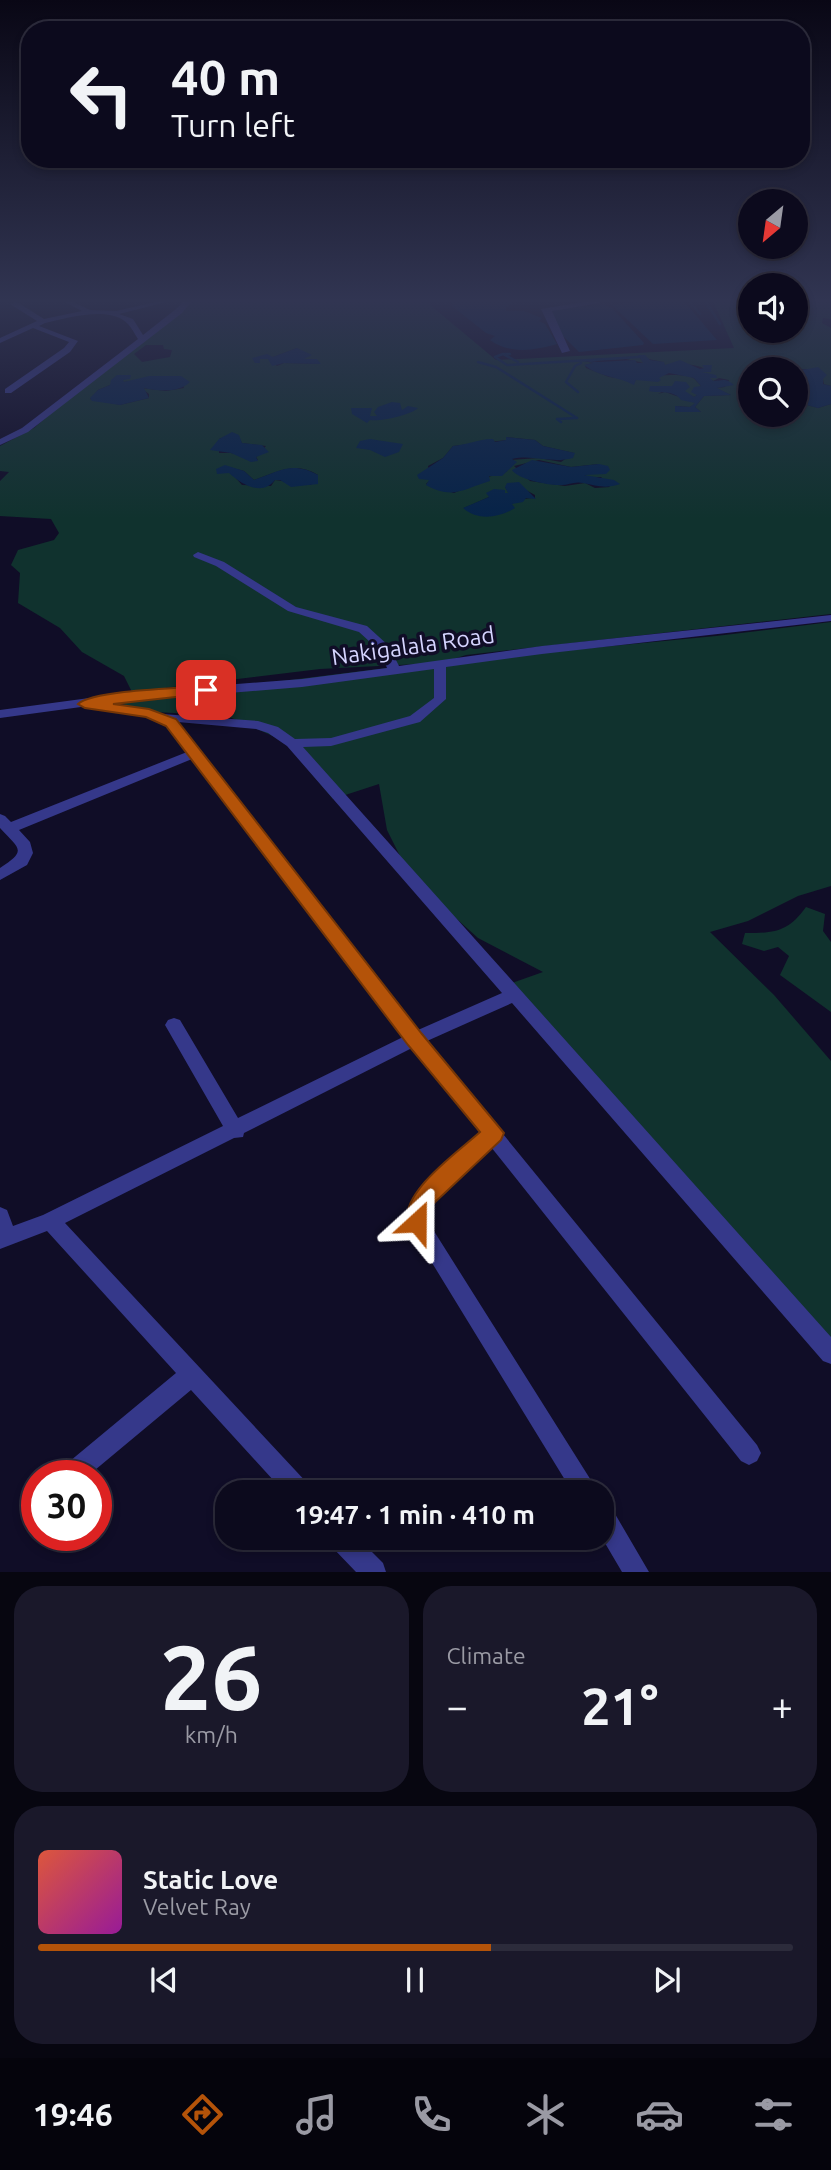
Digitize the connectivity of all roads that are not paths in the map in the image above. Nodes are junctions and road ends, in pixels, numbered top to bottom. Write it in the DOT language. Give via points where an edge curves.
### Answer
graph roads {
  1 [pos="35,372"];
  2 [pos="98,372"];
  3 [pos="8,391"];
  4 [pos="0,442"];
  5 [pos="198,555"];
  6 [pos="831,618"];
  7 [pos="440,663"];
  8 [pos="394,669"];
  9 [pos="0,700"];
  10 [pos="85,704"];
  11 [pos="6,713"];
  12 [pos="162,717"];
  13 [pos="292,743"];
  14 [pos="195,753"];
  15 [pos="5,823"];
  16 [pos="0,875"];
  17 [pos="514,995"];
  18 [pos="174,1025"];
  19 [pos="415,1039"];
  20 [pos="236,1131"];
  21 [pos="493,1133"];
  22 [pos="0,1216"];
  23 [pos="50,1222"];
  24 [pos="3,1238"];
  25 [pos="831,1353"];
  26 [pos="190,1376"];
  27 [pos="749,1453"];
  28 [pos="89,1460"];
  29 [pos="289,1480"];
  30 [pos="579,1480"];
  31 [pos="614,1535"];
  32 [pos="353,1550"];
  33 [pos="374,1572"];
  34 [pos="637,1572"];
  1 -- 3 [label="street"];
  2 -- 4 [label="street" via="25,430"];
  5 -- 8 [label="street" via="292,609 363,629 385,649"];
  6 -- 7 [label="street, Nakigalala Road"];
  7 -- 8 [label="street, Nakigalala Road"];
  7 -- 13 [label="street" via="440,699 415,719 331,743"];
  8 -- 10 [label="street, Nakigalala Road" via="302,683"];
  9 -- 11 [label="street"];
  10 -- 11 [label="street, Nakigalala Road"];
  10 -- 12 [label="street"];
  12 -- 13 [label="street" via="258,725"];
  12 -- 14 [label="street"];
  13 -- 17 [label="street"];
  14 -- 15 [label="street"];
  14 -- 19 [label="street"];
  15 -- 16 [label="street" via="26,853 22,861"];
  17 -- 19 [label="street"];
  17 -- 25 [label="street"];
  18 -- 20 [label="street"];
  19 -- 20 [label="street"];
  19 -- 21 [label="street"];
  20 -- 23 [label="street"];
  21 -- 27 [label="street"];
  21 -- 30 [label="street" via="424,1198 417,1222"];
  22 -- 24 [label="street"];
  23 -- 24 [label="street"];
  23 -- 26 [label="street"];
  26 -- 28 [label="street"];
  26 -- 29 [label="street"];
  31 -- 34 [label="street"];
  32 -- 33 [label="street"];
}
